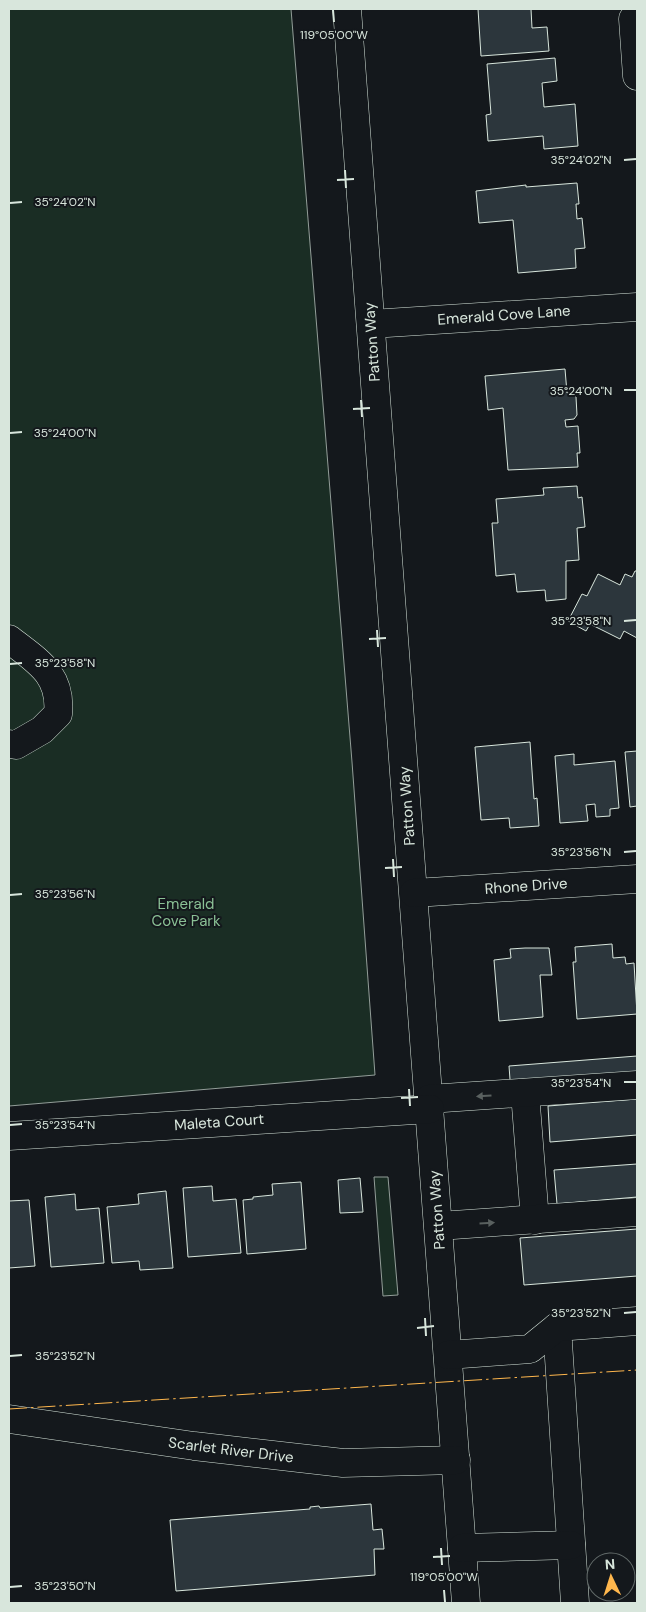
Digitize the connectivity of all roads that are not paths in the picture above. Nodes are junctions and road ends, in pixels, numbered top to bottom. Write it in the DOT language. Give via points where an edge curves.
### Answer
graph roads {
  1 [pos="347,9"];
  2 [pos="633,19"];
  3 [pos="637,76"];
  4 [pos="637,307"];
  5 [pos="371,324"];
  6 [pos="9,640"];
  7 [pos="9,744"];
  8 [pos="637,879"];
  9 [pos="414,893"];
  10 [pos="637,1085"];
  11 [pos="525,1093"];
  12 [pos="430,1104"];
  13 [pos="9,1136"];
  14 [pos="637,1212"];
  15 [pos="535,1220"];
  16 [pos="439,1226"];
  17 [pos="637,1321"];
  18 [pos="557,1327"];
  19 [pos="448,1355"];
  20 [pos="9,1419"];
  21 [pos="456,1460"];
  22 [pos="571,1545"];
  23 [pos="462,1548"];
  24 [pos="466,1603"];
  25 [pos="575,1603"];
  1 -- 5 [label="street, Patton Way"];
  2 -- 3 [label="street"];
  4 -- 5 [label="street, Emerald Cove Lane"];
  5 -- 9 [label="street, Patton Way"];
  6 -- 7 [label="street" via="37,661 53,679 60,698 58,714 42,730 16,745"];
  8 -- 9 [label="street, Rhone Drive"];
  9 -- 12 [label="street, Patton Way"];
  10 -- 11 [label="street, Maleta Court"];
  11 -- 12 [label="street, Maleta Court, one-way"];
  11 -- 15 [label="street"];
  12 -- 13 [label="street, Maleta Court"];
  12 -- 16 [label="street, Patton Way"];
  14 -- 15 [label="street"];
  16 -- 15 [label="street, one-way"];
  16 -- 19 [label="street, Patton Way"];
  17 -- 18 [label="street"];
  18 -- 19 [label="street" via="530,1349"];
  18 -- 22 [label="street"];
  19 -- 21 [label="street, Patton Way"];
  20 -- 21 [label="street, Scarlet River Drive" via="194,1446 343,1463"];
  21 -- 23 [label="street, Patton Way"];
  22 -- 23 [label="street"];
  22 -- 25 [label="street"];
  23 -- 24 [label="street, Patton Way"];
}
